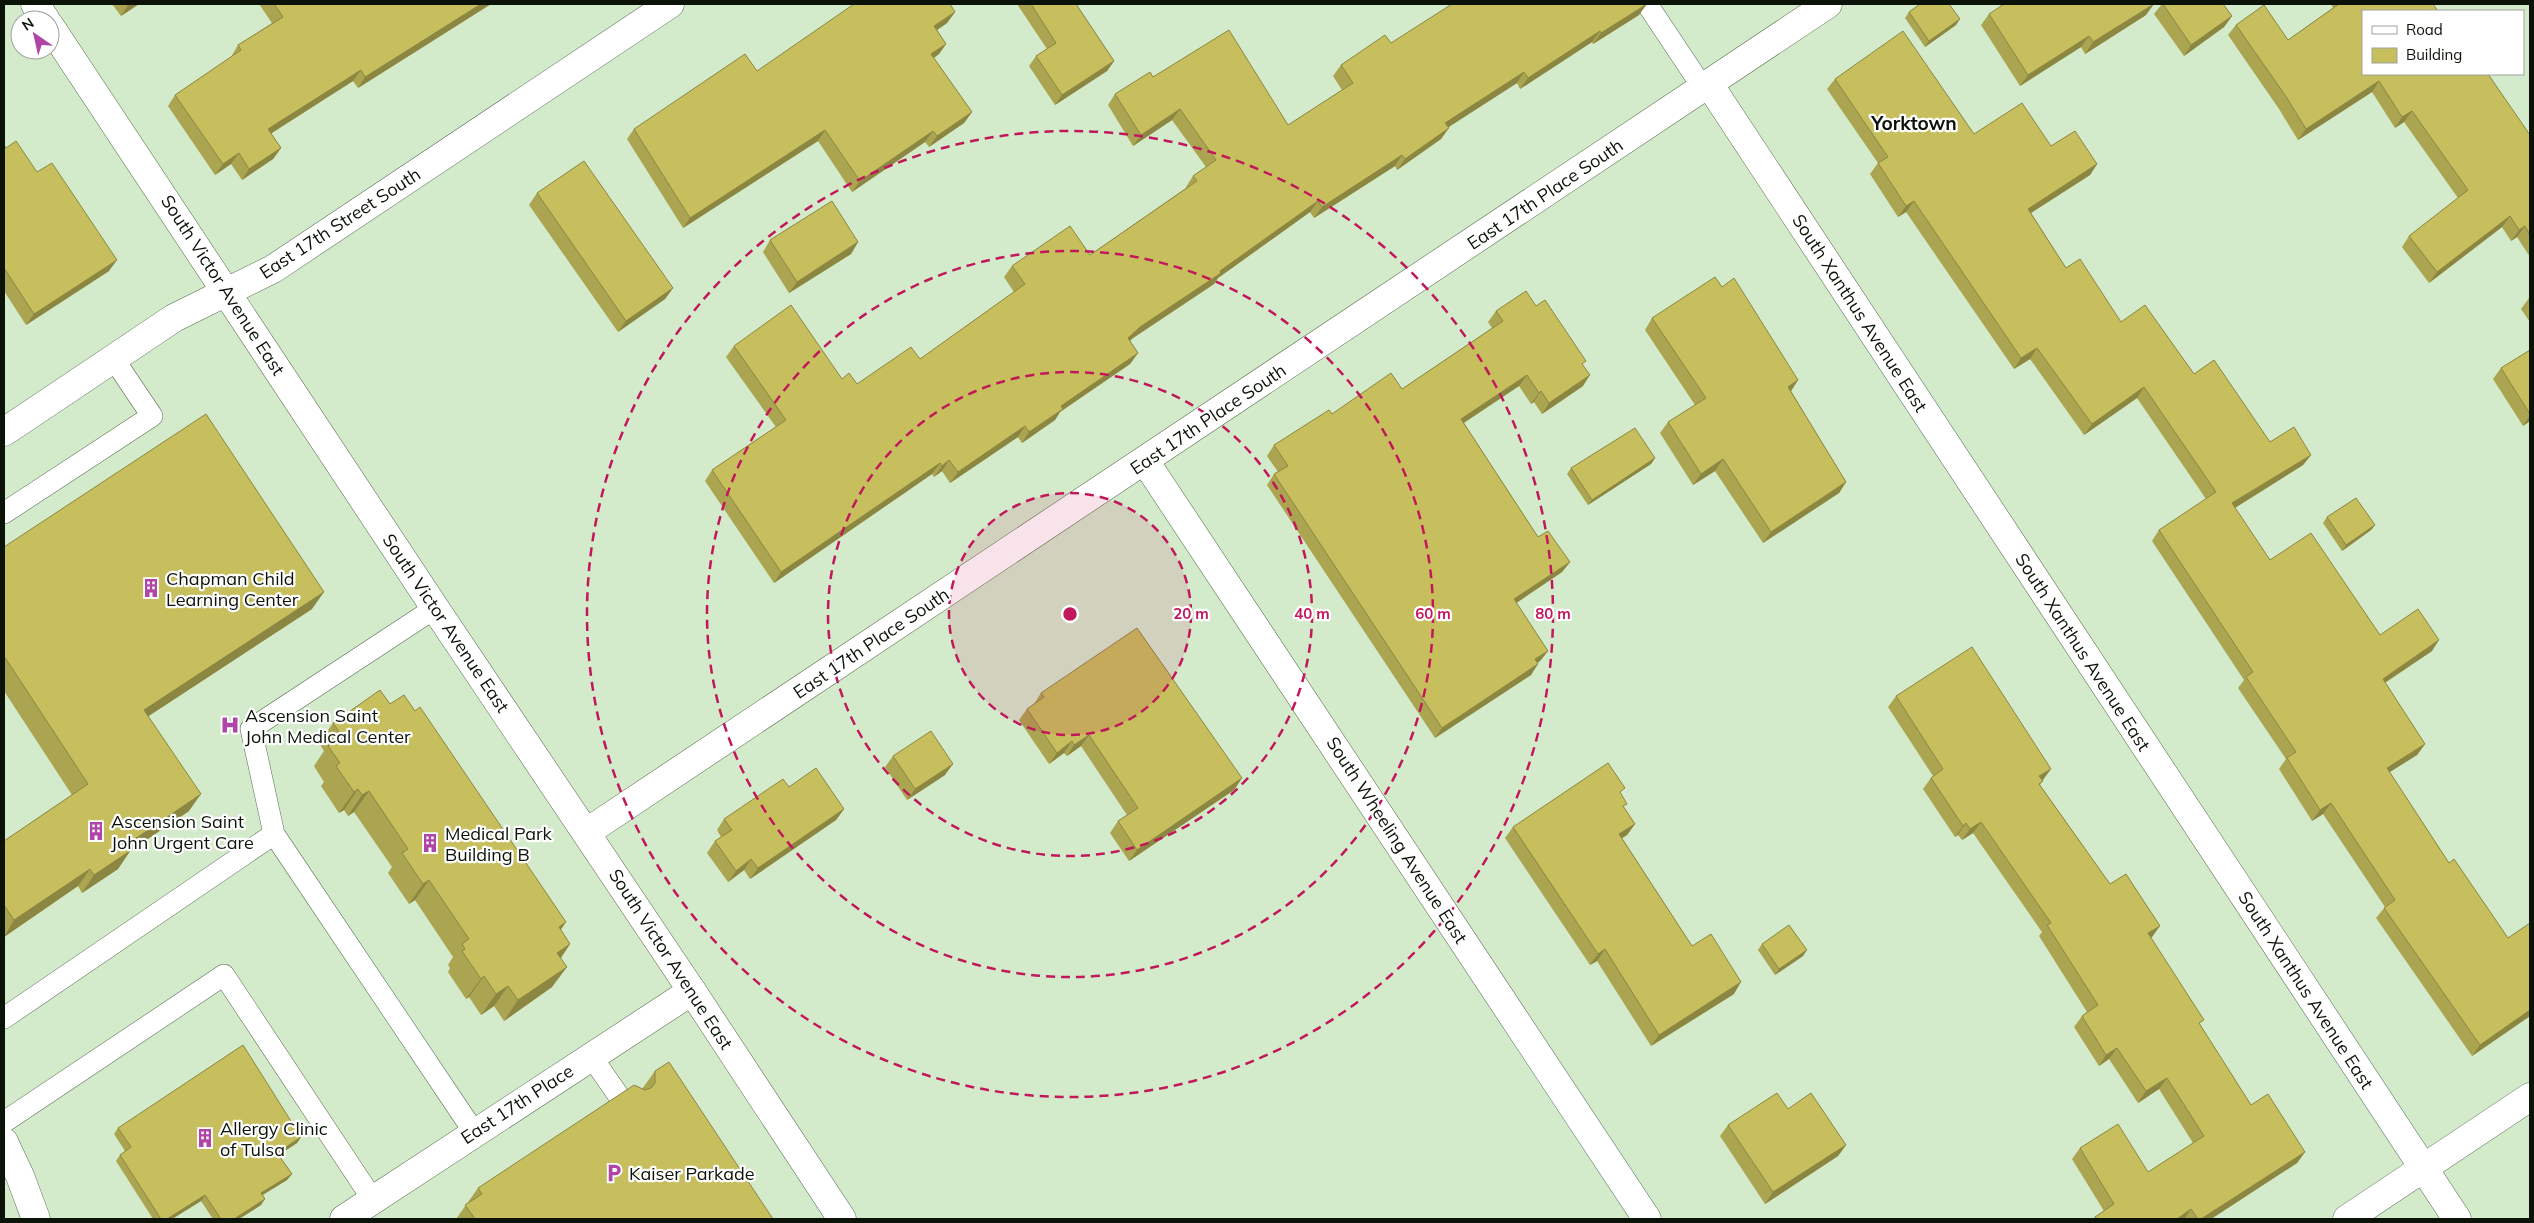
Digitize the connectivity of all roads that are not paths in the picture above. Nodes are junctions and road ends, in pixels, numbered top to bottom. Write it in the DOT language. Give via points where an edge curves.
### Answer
graph roads {
  1 [pos="670,4"];
  2 [pos="1647,4"];
  3 [pos="1828,4"];
  4 [pos="60,41"];
  5 [pos="1706,86"];
  6 [pos="227,292"];
  7 [pos="113,358"];
  8 [pos="4,432"];
  9 [pos="1145,461"];
  10 [pos="4,513"];
  11 [pos="435,608"];
  12 [pos="587,832"];
  13 [pos="274,834"];
  14 [pos="692,991"];
  15 [pos="4,1018"];
  16 [pos="591,1056"];
  17 [pos="2530,1097"];
  18 [pos="625,1105"];
  19 [pos="4,1122"];
  20 [pos="474,1132"];
  21 [pos="4,1142"];
  22 [pos="2423,1168"];
  23 [pos="373,1200"];
  24 [pos="29,1216"];
  25 [pos="344,1219"];
  26 [pos="842,1219"];
  27 [pos="1647,1219"];
  28 [pos="2348,1219"];
  29 [pos="2457,1219"];
  1 -- 6 [label="street, East 17th Street South" via="273,269"];
  2 -- 5 [label="lane"];
  3 -- 5 [label="street, East 17th Place South"];
  4 -- 6 [label="street, South Victor Avenue East"];
  5 -- 9 [label="street, East 17th Place South"];
  5 -- 22 [label="street, South Xanthus Avenue East"];
  6 -- 7 [label="street, East 17th Street South" via="174,318"];
  6 -- 11 [label="street, South Victor Avenue East"];
  7 -- 8 [label="street, East 17th Street South"];
  7 -- 10 [label="lane" via="152,416"];
  9 -- 12 [label="street, East 17th Place South"];
  9 -- 27 [label="street, South Wheeling Avenue East"];
  11 -- 12 [label="street, South Victor Avenue East"];
  11 -- 13 [label="lane" via="251,729"];
  12 -- 14 [label="street, South Victor Avenue East"];
  13 -- 15 [label="lane"];
  13 -- 20 [label="lane"];
  14 -- 16 [label="street, East 17th Place"];
  14 -- 26 [label="street, South Victor Avenue East"];
  16 -- 18 [label="lane"];
  16 -- 20 [label="street, East 17th Place"];
  17 -- 22 [label="street"];
  19 -- 23 [label="lane" via="224,975"];
  20 -- 23 [label="street, East 17th Place"];
  21 -- 24 [label="street"];
  22 -- 28 [label="street"];
  22 -- 29 [label="street, South Xanthus Avenue East"];
  23 -- 25 [label="street, East 17th Place"];
}
